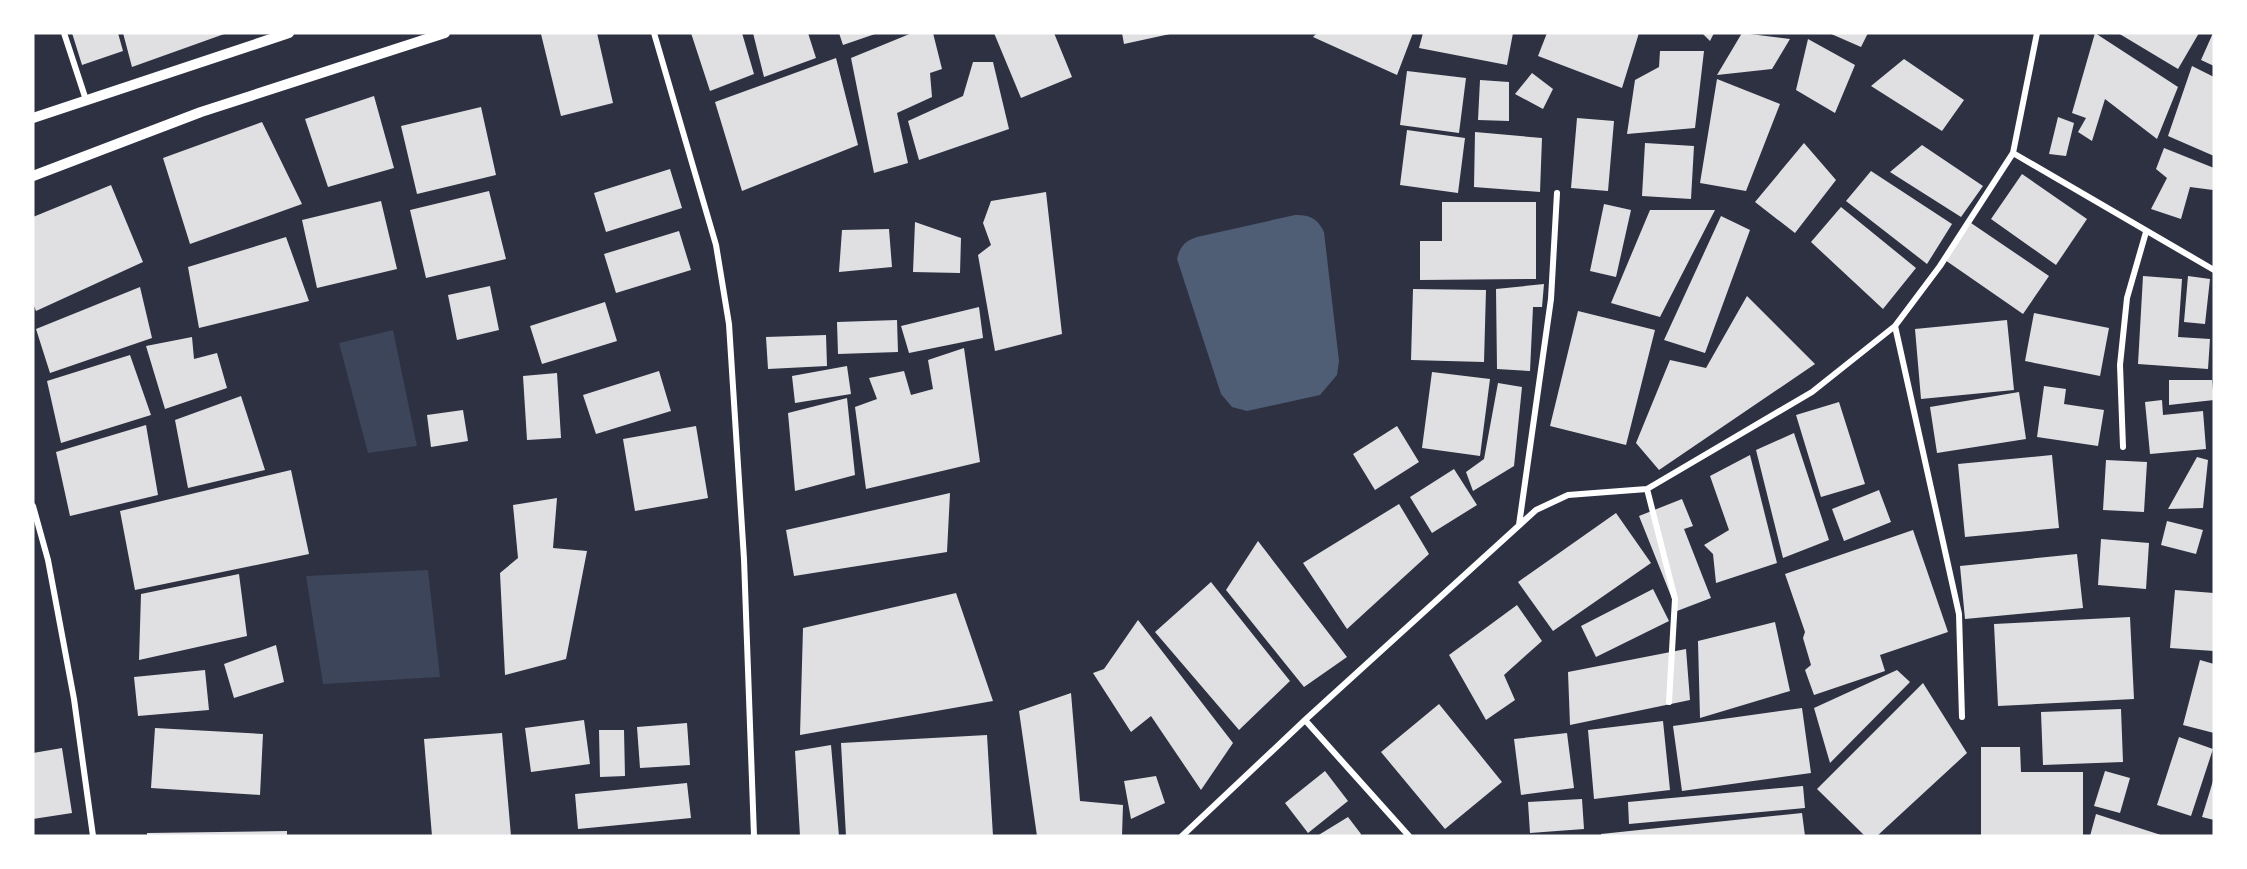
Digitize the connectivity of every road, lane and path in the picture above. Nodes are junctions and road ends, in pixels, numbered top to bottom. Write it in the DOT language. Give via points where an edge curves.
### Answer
graph roads {
  1 [pos="64,33"];
  2 [pos="290,33"];
  3 [pos="445,33"];
  4 [pos="654,33"];
  5 [pos="2037,33"];
  6 [pos="86,100"];
  7 [pos="33,118"];
  8 [pos="2013,153"];
  9 [pos="33,176"];
  10 [pos="1557,193"];
  11 [pos="2146,232"];
  12 [pos="2214,270"];
  13 [pos="1895,326"];
  14 [pos="2123,447"];
  15 [pos="1647,489"];
  16 [pos="33,506"];
  17 [pos="1519,526"];
  18 [pos="1669,702"];
  19 [pos="1962,717"];
  20 [pos="1305,720"];
  21 [pos="93,836"];
  22 [pos="754,836"];
  23 [pos="1182,836"];
  24 [pos="1409,836"];
  1 -- 6 [label="street"];
  2 -- 6 [label="street"];
  3 -- 9 [label="street" via="201,112"];
  4 -- 22 [label="street" via="716,245 729,324 744,559"];
  5 -- 8 [label="street"];
  6 -- 7 [label="street"];
  8 -- 11 [label="street"];
  8 -- 13 [label="street" via="1940,266"];
  10 -- 17 [label="street" via="1551,299"];
  11 -- 12 [label="street"];
  11 -- 14 [label="street" via="2127,298 2120,365"];
  13 -- 15 [label="street" via="1812,392"];
  13 -- 19 [label="street" via="1959,614"];
  15 -- 17 [label="street" via="1568,495 1536,510"];
  15 -- 18 [label="street" via="1675,599"];
  16 -- 21 [label="street" via="48,560 74,699"];
  17 -- 20 [label="street"];
  20 -- 23 [label="street"];
  20 -- 24 [label="street"];
}
